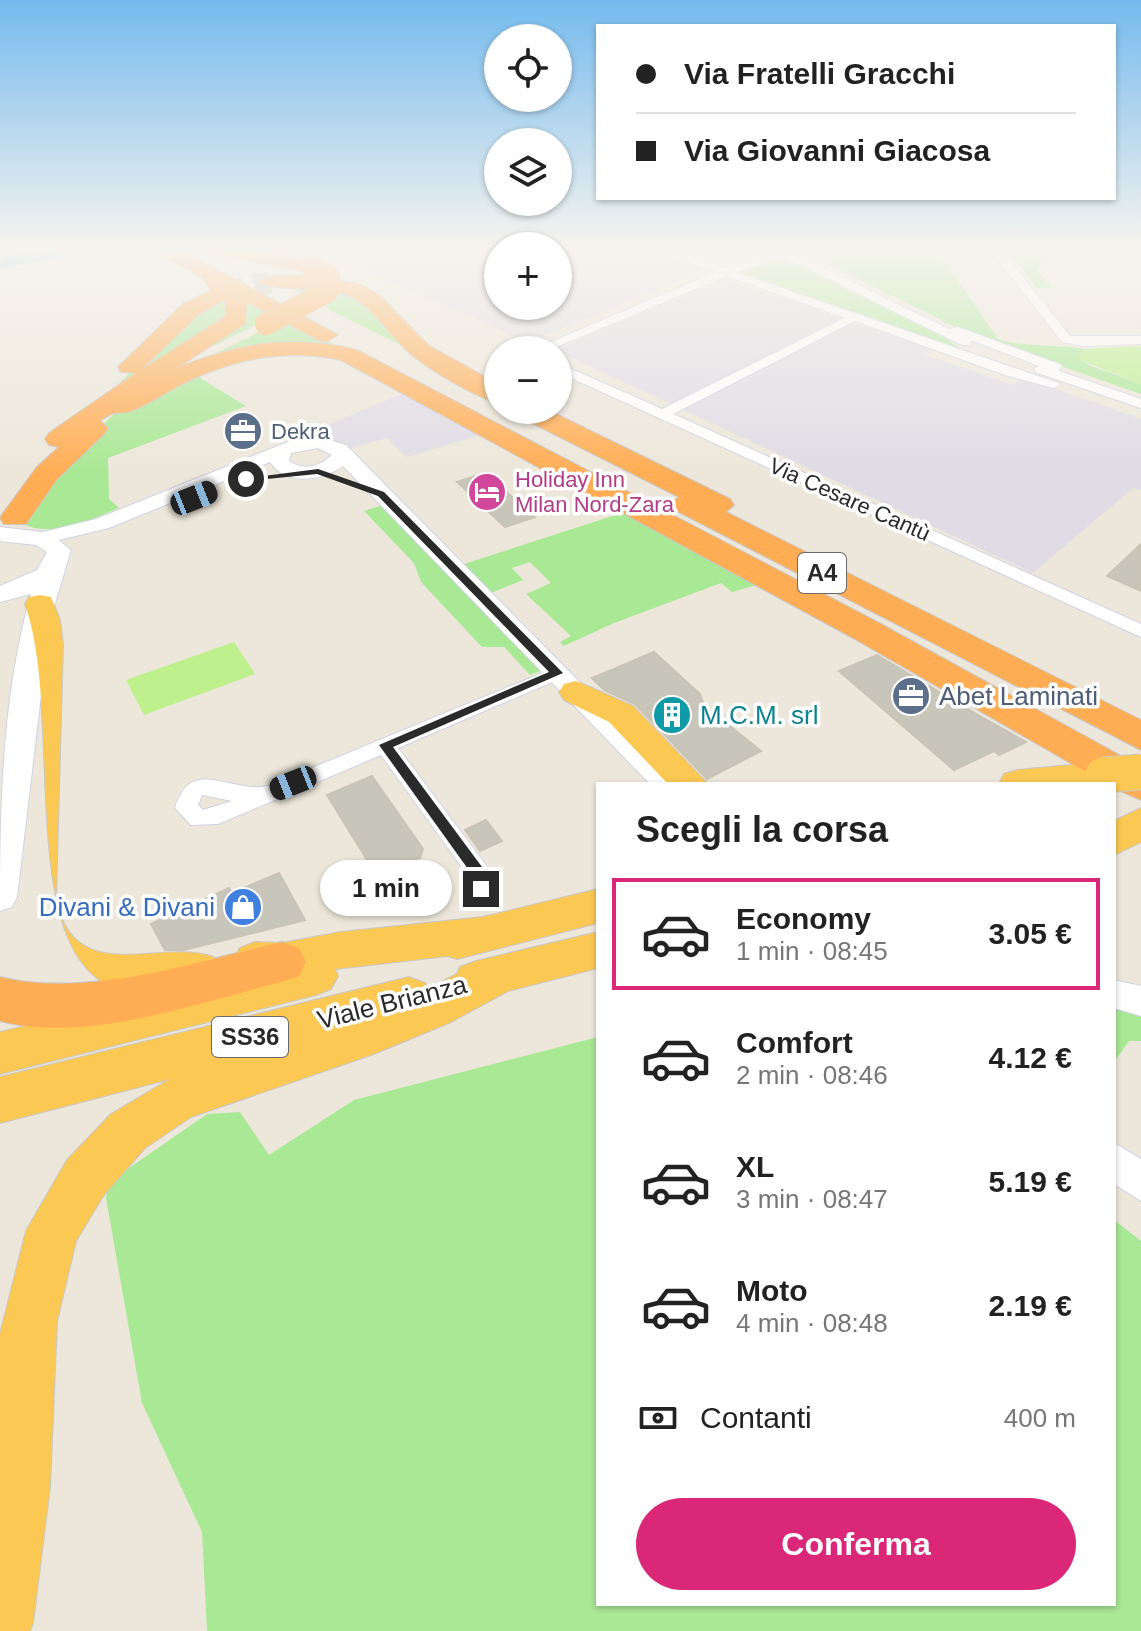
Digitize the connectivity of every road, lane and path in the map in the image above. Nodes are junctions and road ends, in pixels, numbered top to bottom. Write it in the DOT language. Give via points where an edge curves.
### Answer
graph roads {
  1 [pos="175,322"];
  2 [pos="232,322"];
  3 [pos="270,322"];
  4 [pos="296,322"];
  5 [pos="331,322"];
  6 [pos="393,322"];
  7 [pos="605,322"];
  8 [pos="845,322"];
  9 [pos="869,322"];
  10 [pos="921,322"];
  11 [pos="936,322"];
  12 [pos="1053,322"];
  13 [pos="948,335"];
  14 [pos="572,336"];
  15 [pos="1141,340"];
  16 [pos="572,373"];
  17 [pos="1054,384"];
  18 [pos="484,387"];
  19 [pos="1141,396"];
  20 [pos="484,401"];
  21 [pos="1141,404"];
  22 [pos="124,405"];
  23 [pos="662,414"];
  24 [pos="1141,414"];
  25 [pos="529,424"];
  26 [pos="555,424"];
  27 [pos="59,439"];
  28 [pos="283,451"];
  29 [pos="341,453"];
  30 [pos="307,472"];
  31 [pos="381,494"];
  32 [pos="5,519"];
  33 [pos="42,538"];
  34 [pos="32,591"];
  35 [pos="1141,631"];
  36 [pos="566,682"];
  37 [pos="1141,711"];
  38 [pos="1141,736"];
  39 [pos="385,745"];
  40 [pos="1126,776"];
  41 [pos="664,782"];
  42 [pos="688,782"];
  43 [pos="1044,782"];
  44 [pos="268,794"];
  45 [pos="1141,814"];
  46 [pos="1116,820"];
  47 [pos="1141,823"];
  48 [pos="1116,839"];
  49 [pos="481,889"];
  50 [pos="0,897"];
  51 [pos="596,907"];
  52 [pos="596,950"];
  53 [pos="491,954"];
  54 [pos="282,962"];
  55 [pos="1116,995"];
  56 [pos="0,999"];
  57 [pos="1141,1001"];
  58 [pos="0,1053"];
  59 [pos="0,1100"];
  60 [pos="1116,1163"];
  61 [pos="1141,1182"];
  62 [pos="0,1623"];
  1 -- 27 [label="highway"];
  2 -- 27 [label="highway"];
  3 -- 22 [label="highway, bridge" via="171,371"];
  4 -- 40 [label="highway, A4"];
  5 -- 20 [label="highway, A4"];
  6 -- 18 [label="highway" via="420,350"];
  7 -- 14 [label="street"];
  8 -- 23 [label="street"];
  9 -- 17 [label="street"];
  10 -- 13 [label="street"];
  11 -- 19 [label="street"];
  12 -- 15 [label="street" via="1066,339"];
  13 -- 17 [label="street" via="986,359"];
  13 -- 21 [label="street"];
  16 -- 23 [label="street, Via Cesare Cantù"];
  17 -- 24 [label="street"];
  22 -- 32 [label="highway" via="72,447"];
  22 -- 40 [label="highway" via="168,380 237,354 301,346 349,355 867,631"];
  23 -- 35 [label="street, Via Cesare Cantù"];
  25 -- 38 [label="highway, A4"];
  26 -- 37 [label="highway"];
  27 -- 32 [label="highway"];
  28 -- 29 [label="street" via="315,442 333,445"];
  28 -- 30 [label="street" via="279,463"];
  28 -- 33 [label="street" via="102,524"];
  29 -- 30 [label="street" via="335,464"];
  29 -- 31 [label="street"];
  30 -- 31 [label="street"];
  30 -- 34 [label="street" via="256,476 103,535"];
  31 -- 36 [label="street"];
  32 -- 33 [label="main road"];
  33 -- 34 [label="main road" via="59,550"];
  34 -- 50 [label="main road"];
  34 -- 54 [label="highway" via="47,620 47,700 33,880 46,934 69,956 106,972 171,974 253,961"];
  36 -- 39 [label="street"];
  36 -- 41 [label="street"];
  36 -- 42 [label="highway" via="621,714"];
  39 -- 44 [label="street"];
  39 -- 49 [label="street" via="480,875"];
  40 -- 43 [label="highway"];
  45 -- 46 [label="highway"];
  47 -- 48 [label="highway"];
  51 -- 53 [label="highway, Viale Brianza / SS36"];
  52 -- 53 [label="highway, Viale Brianza / SS36"];
  53 -- 54 [label="highway" via="341,950"];
  53 -- 58 [label="highway, Viale Brianza / SS36"];
  53 -- 59 [label="highway, Viale Brianza / SS36"];
  53 -- 62 [label="highway" via="433,1009 177,1099 128,1131 85,1178 52,1231 29,1321 19,1487"];
  54 -- 56 [label="highway" via="80,1004 39,1007"];
  55 -- 57 [label="street"];
  60 -- 61 [label="street"];
}
